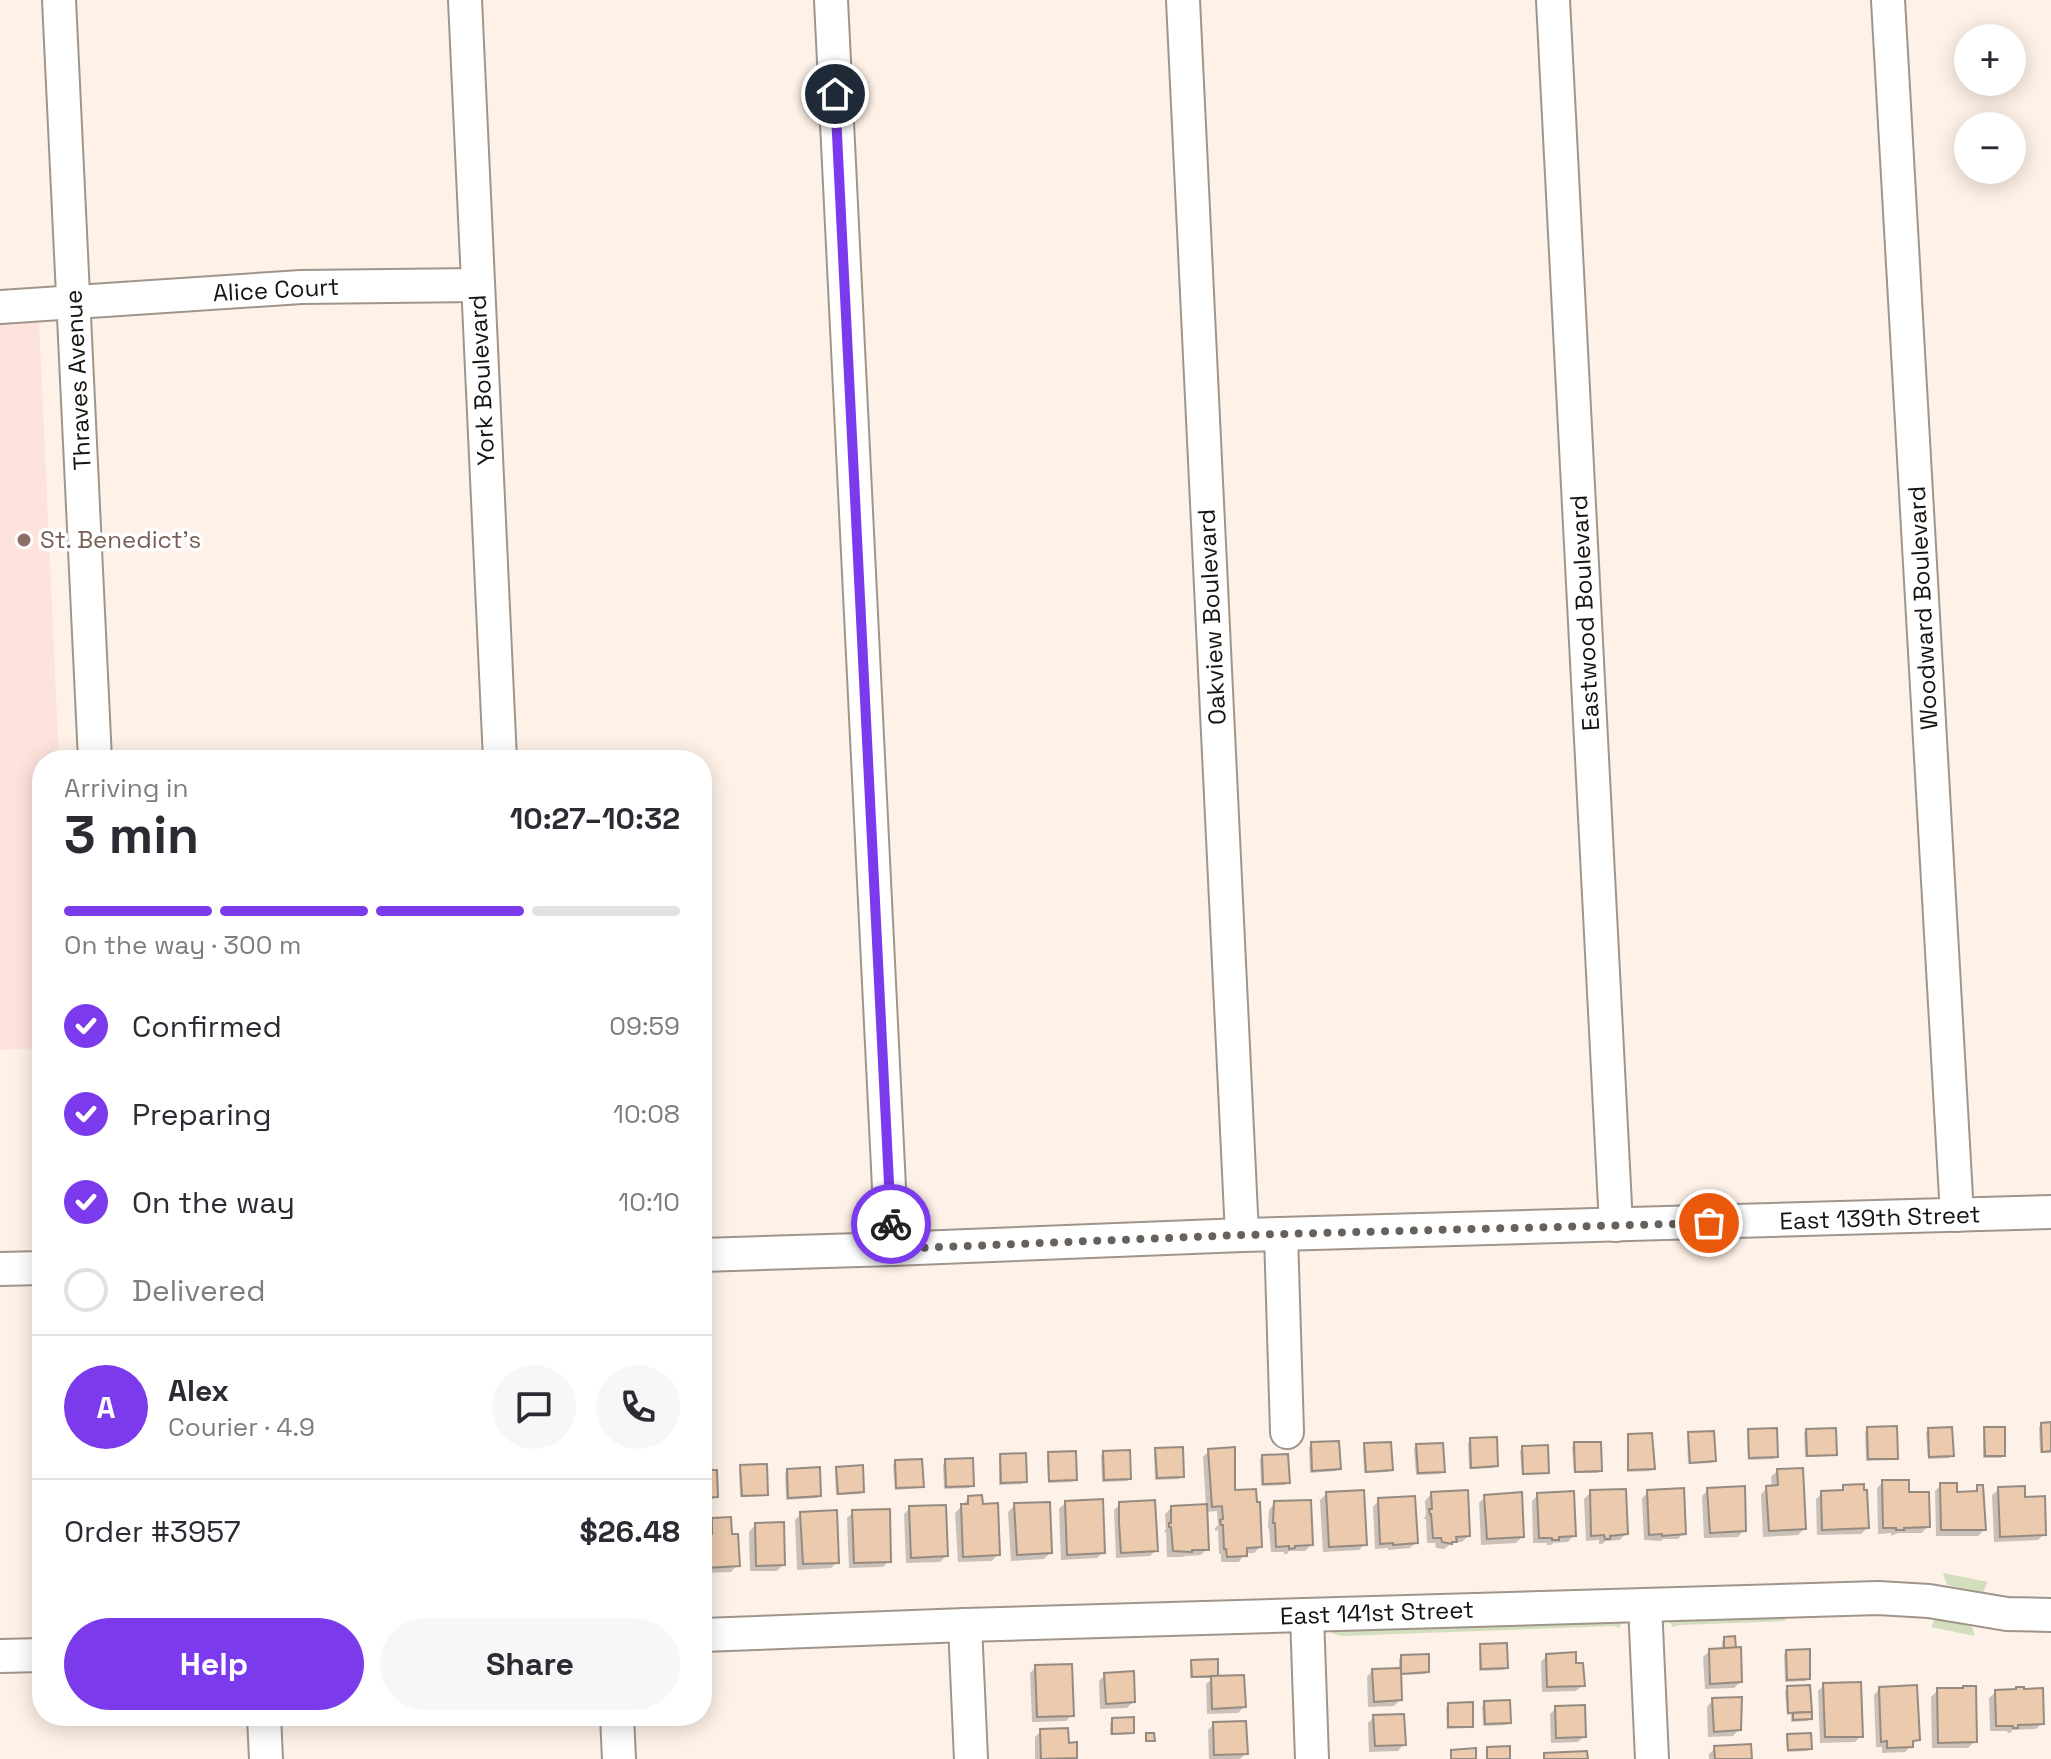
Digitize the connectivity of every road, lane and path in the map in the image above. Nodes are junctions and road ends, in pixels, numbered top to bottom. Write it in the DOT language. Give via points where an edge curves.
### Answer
graph roads {
  1 [pos="59,0"];
  2 [pos="465,0"];
  3 [pos="831,0"];
  4 [pos="1183,0"];
  5 [pos="1553,0"];
  6 [pos="1888,0"];
  7 [pos="477,285"];
  8 [pos="74,302"];
  9 [pos="0,307"];
  10 [pos="95,750"];
  11 [pos="500,750"];
  12 [pos="2051,1212"];
  13 [pos="1957,1215"];
  14 [pos="1616,1225"];
  15 [pos="1281,1234"];
  16 [pos="1242,1235"];
  17 [pos="892,1249"];
  18 [pos="712,1255"];
  19 [pos="32,1268"];
  20 [pos="0,1269"];
  21 [pos="1287,1432"];
  22 [pos="1645,1605"];
  23 [pos="1307,1615"];
  24 [pos="2051,1615"];
  25 [pos="965,1625"];
  26 [pos="712,1635"];
  27 [pos="32,1655"];
  28 [pos="0,1656"];
  29 [pos="264,1726"];
  30 [pos="617,1726"];
  31 [pos="266,1759"];
  32 [pos="619,1759"];
  33 [pos="971,1759"];
  34 [pos="1312,1759"];
  35 [pos="1652,1759"];
  1 -- 8 [label="street, Thraves Avenue"];
  2 -- 7 [label="street, York Boulevard"];
  3 -- 17 [label="street"];
  4 -- 16 [label="street, Oakview Boulevard"];
  5 -- 14 [label="street, Eastwood Boulevard"];
  6 -- 13 [label="street, Woodward Boulevard"];
  7 -- 8 [label="street, Alice Court" via="301,287"];
  7 -- 11 [label="street, York Boulevard"];
  8 -- 9 [label="street, Alice Court"];
  8 -- 10 [label="street, Thraves Avenue"];
  12 -- 13 [label="street, East 139th Street"];
  13 -- 14 [label="street, East 139th Street"];
  14 -- 15 [label="street, East 139th Street"];
  15 -- 16 [label="street, East 139th Street"];
  15 -- 21 [label="street"];
  16 -- 17 [label="street, East 139th Street"];
  17 -- 18 [label="street, East 139th Street"];
  19 -- 20 [label="street"];
  22 -- 23 [label="street, East 141st Street"];
  22 -- 24 [label="street, East 141st Street" via="1878,1598"];
  22 -- 35 [label="street"];
  23 -- 25 [label="street, East 141st Street"];
  23 -- 34 [label="street"];
  25 -- 26 [label="street, East 141st Street"];
  25 -- 33 [label="street"];
  27 -- 28 [label="street"];
  29 -- 31 [label="street"];
  30 -- 32 [label="street"];
}
